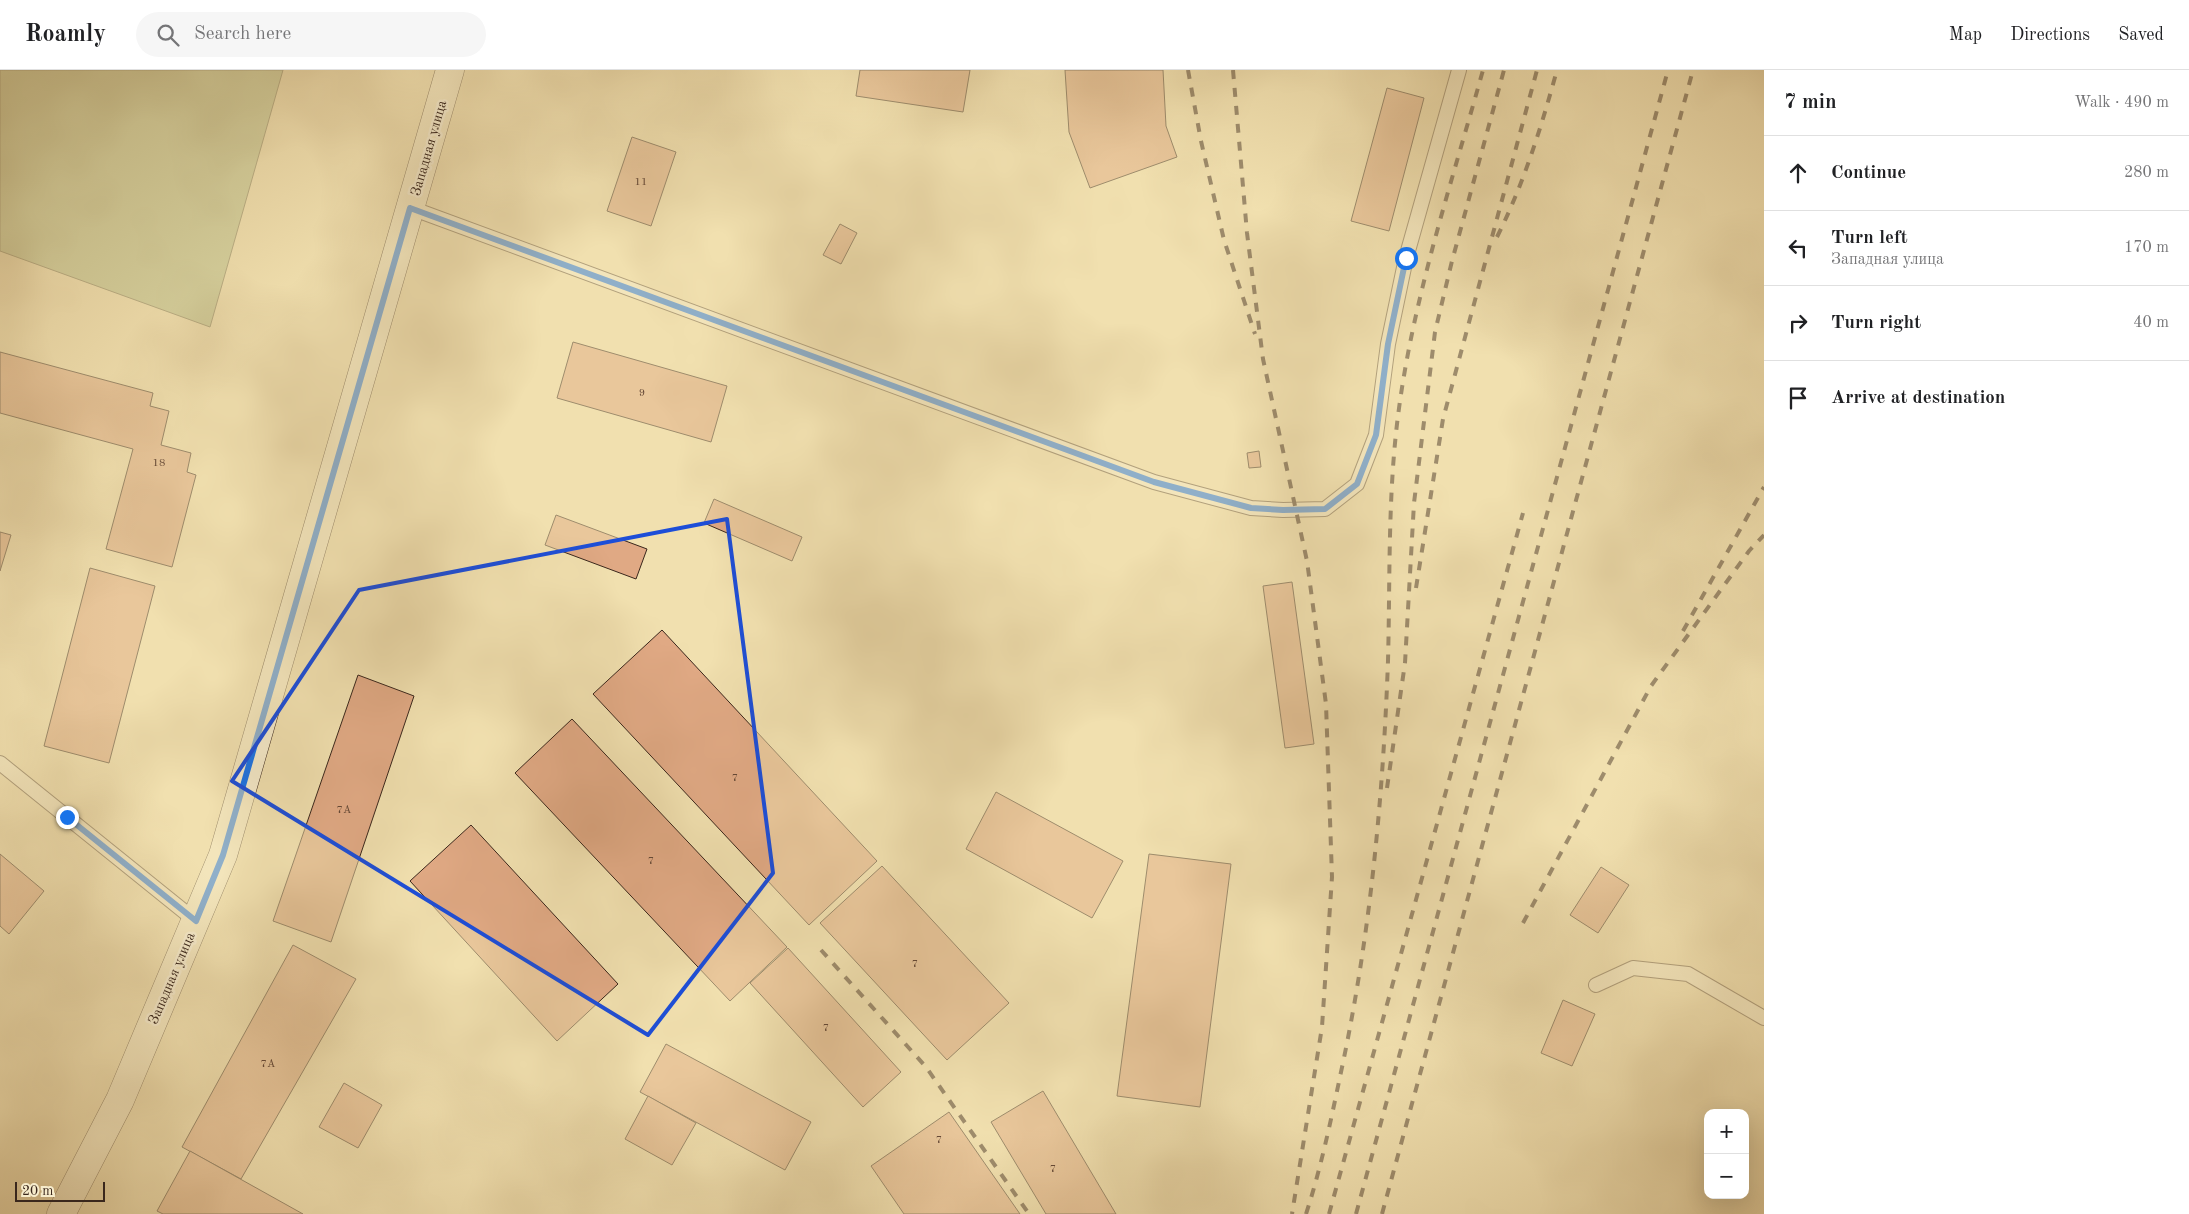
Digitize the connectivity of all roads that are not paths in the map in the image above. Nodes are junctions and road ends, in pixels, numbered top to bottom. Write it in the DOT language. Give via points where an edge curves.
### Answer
graph roads {
  1 [pos="450,70"];
  2 [pos="1459,70"];
  3 [pos="410,208"];
  4 [pos="0,763"];
  5 [pos="196,921"];
  6 [pos="1596,985"];
  7 [pos="1764,1018"];
  8 [pos="61,1214"];
  1 -- 3 [label="main road, Западная улица"];
  2 -- 3 [label="lane" via="1406,258 1388,344 1376,435 1357,484 1325,509 1251,508 1154,482"];
  3 -- 5 [label="main road, Западная улица" via="223,855"];
  4 -- 5 [label="lane"];
  5 -- 8 [label="main road, Западная улица" via="120,1100"];
  6 -- 7 [label="lane" via="1633,968 1688,974"];
}
